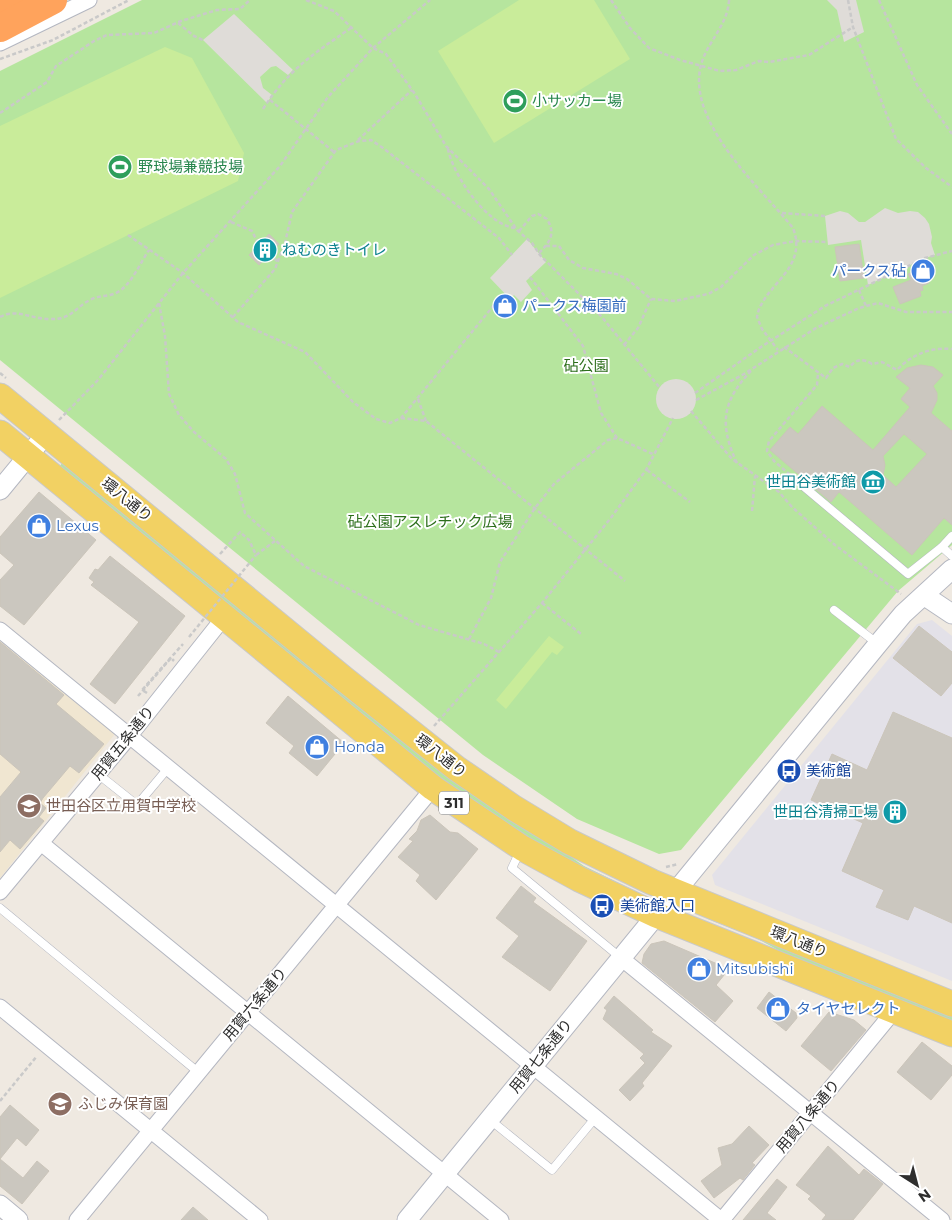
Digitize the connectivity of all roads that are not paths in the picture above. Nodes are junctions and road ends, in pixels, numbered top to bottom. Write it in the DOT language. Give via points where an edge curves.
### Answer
graph roads {
  1 [pos="11,0"];
  2 [pos="53,0"];
  3 [pos="89,0"];
  4 [pos="0,6"];
  5 [pos="0,28"];
  6 [pos="0,44"];
  7 [pos="4,387"];
  8 [pos="49,424"];
  9 [pos="0,433"];
  10 [pos="28,456"];
  11 [pos="803,486"];
  12 [pos="0,490"];
  13 [pos="952,536"];
  14 [pos="942,547"];
  15 [pos="952,556"];
  16 [pos="952,569"];
  17 [pos="920,600"];
  18 [pos="834,610"];
  19 [pos="952,614"];
  20 [pos="225,616"];
  21 [pos="0,630"];
  22 [pos="878,644"];
  23 [pos="129,735"];
  24 [pos="169,767"];
  25 [pos="98,774"];
  26 [pos="433,788"];
  27 [pos="41,843"];
  28 [pos="522,848"];
  29 [pos="0,892"];
  30 [pos="675,892"];
  31 [pos="337,906"];
  32 [pos="0,908"];
  33 [pos="656,915"];
  34 [pos="621,958"];
  35 [pos="952,1004"];
  36 [pos="0,1007"];
  37 [pos="894,1010"];
  38 [pos="248,1013"];
  39 [pos="952,1034"];
  40 [pos="533,1065"];
  41 [pos="198,1072"];
  42 [pos="810,1113"];
  43 [pos="596,1117"];
  44 [pos="489,1119"];
  45 [pos="150,1129"];
  46 [pos="445,1174"];
  47 [pos="0,1205"];
  48 [pos="18,1220"];
  49 [pos="77,1220"];
  50 [pos="260,1220"];
  51 [pos="407,1220"];
  52 [pos="501,1220"];
  53 [pos="722,1220"];
  54 [pos="942,1220"];
  1 -- 4 [label="highway"];
  2 -- 5 [label="highway"];
  3 -- 6 [label="street"];
  7 -- 8 [label="main road, 環八通り / 311"];
  8 -- 10 [label="street"];
  8 -- 30 [label="main road, 環八通り / 311" via="344,679 470,779 570,842"];
  9 -- 10 [label="main road, 環八通り / 311"];
  10 -- 12 [label="street"];
  10 -- 20 [label="main road, 環八通り / 311"];
  11 -- 14 [label="lane" via="908,574"];
  13 -- 14 [label="lane"];
  14 -- 15 [label="lane"];
  16 -- 17 [label="street, 用賀七条通り"];
  17 -- 19 [label="street"];
  17 -- 22 [label="street, 用賀七条通り"];
  18 -- 22 [label="lane"];
  20 -- 23 [label="street, 用賀五条通り"];
  20 -- 26 [label="main road, 環八通り / 311"];
  21 -- 23 [label="street"];
  22 -- 30 [label="street, 用賀七条通り"];
  23 -- 24 [label="street"];
  23 -- 25 [label="street, 用賀五条通り"];
  24 -- 25 [label="lane" via="137,805"];
  24 -- 31 [label="street"];
  25 -- 27 [label="street, 用賀五条通り"];
  26 -- 28 [label="main road, 環八通り / 311"];
  26 -- 31 [label="street, 用賀六条通り"];
  27 -- 29 [label="street, 用賀五条通り"];
  27 -- 38 [label="street"];
  28 -- 33 [label="main road, 環八通り / 311"];
  28 -- 34 [label="lane" via="512,868"];
  30 -- 33 [label="street, 用賀七条通り"];
  30 -- 35 [label="main road, 環八通り / 311"];
  31 -- 38 [label="street, 用賀六条通り"];
  31 -- 40 [label="street"];
  32 -- 41 [label="lane"];
  33 -- 34 [label="street, 用賀七条通り"];
  33 -- 37 [label="main road, 環八通り / 311"];
  34 -- 40 [label="street, 用賀七条通り"];
  34 -- 42 [label="street"];
  36 -- 45 [label="street"];
  37 -- 39 [label="main road, 環八通り / 311"];
  37 -- 42 [label="street, 用賀八条通り"];
  38 -- 41 [label="street, 用賀六条通り"];
  38 -- 46 [label="street"];
  40 -- 43 [label="street"];
  40 -- 44 [label="street, 用賀七条通り"];
  41 -- 45 [label="street, 用賀六条通り"];
  42 -- 53 [label="street, 用賀八条通り"];
  42 -- 54 [label="street"];
  43 -- 44 [label="lane" via="552,1170"];
  43 -- 53 [label="street"];
  44 -- 46 [label="street, 用賀七条通り"];
  45 -- 49 [label="street, 用賀六条通り"];
  45 -- 50 [label="street"];
  46 -- 51 [label="street, 用賀七条通り"];
  46 -- 52 [label="street"];
  47 -- 48 [label="street"];
}
